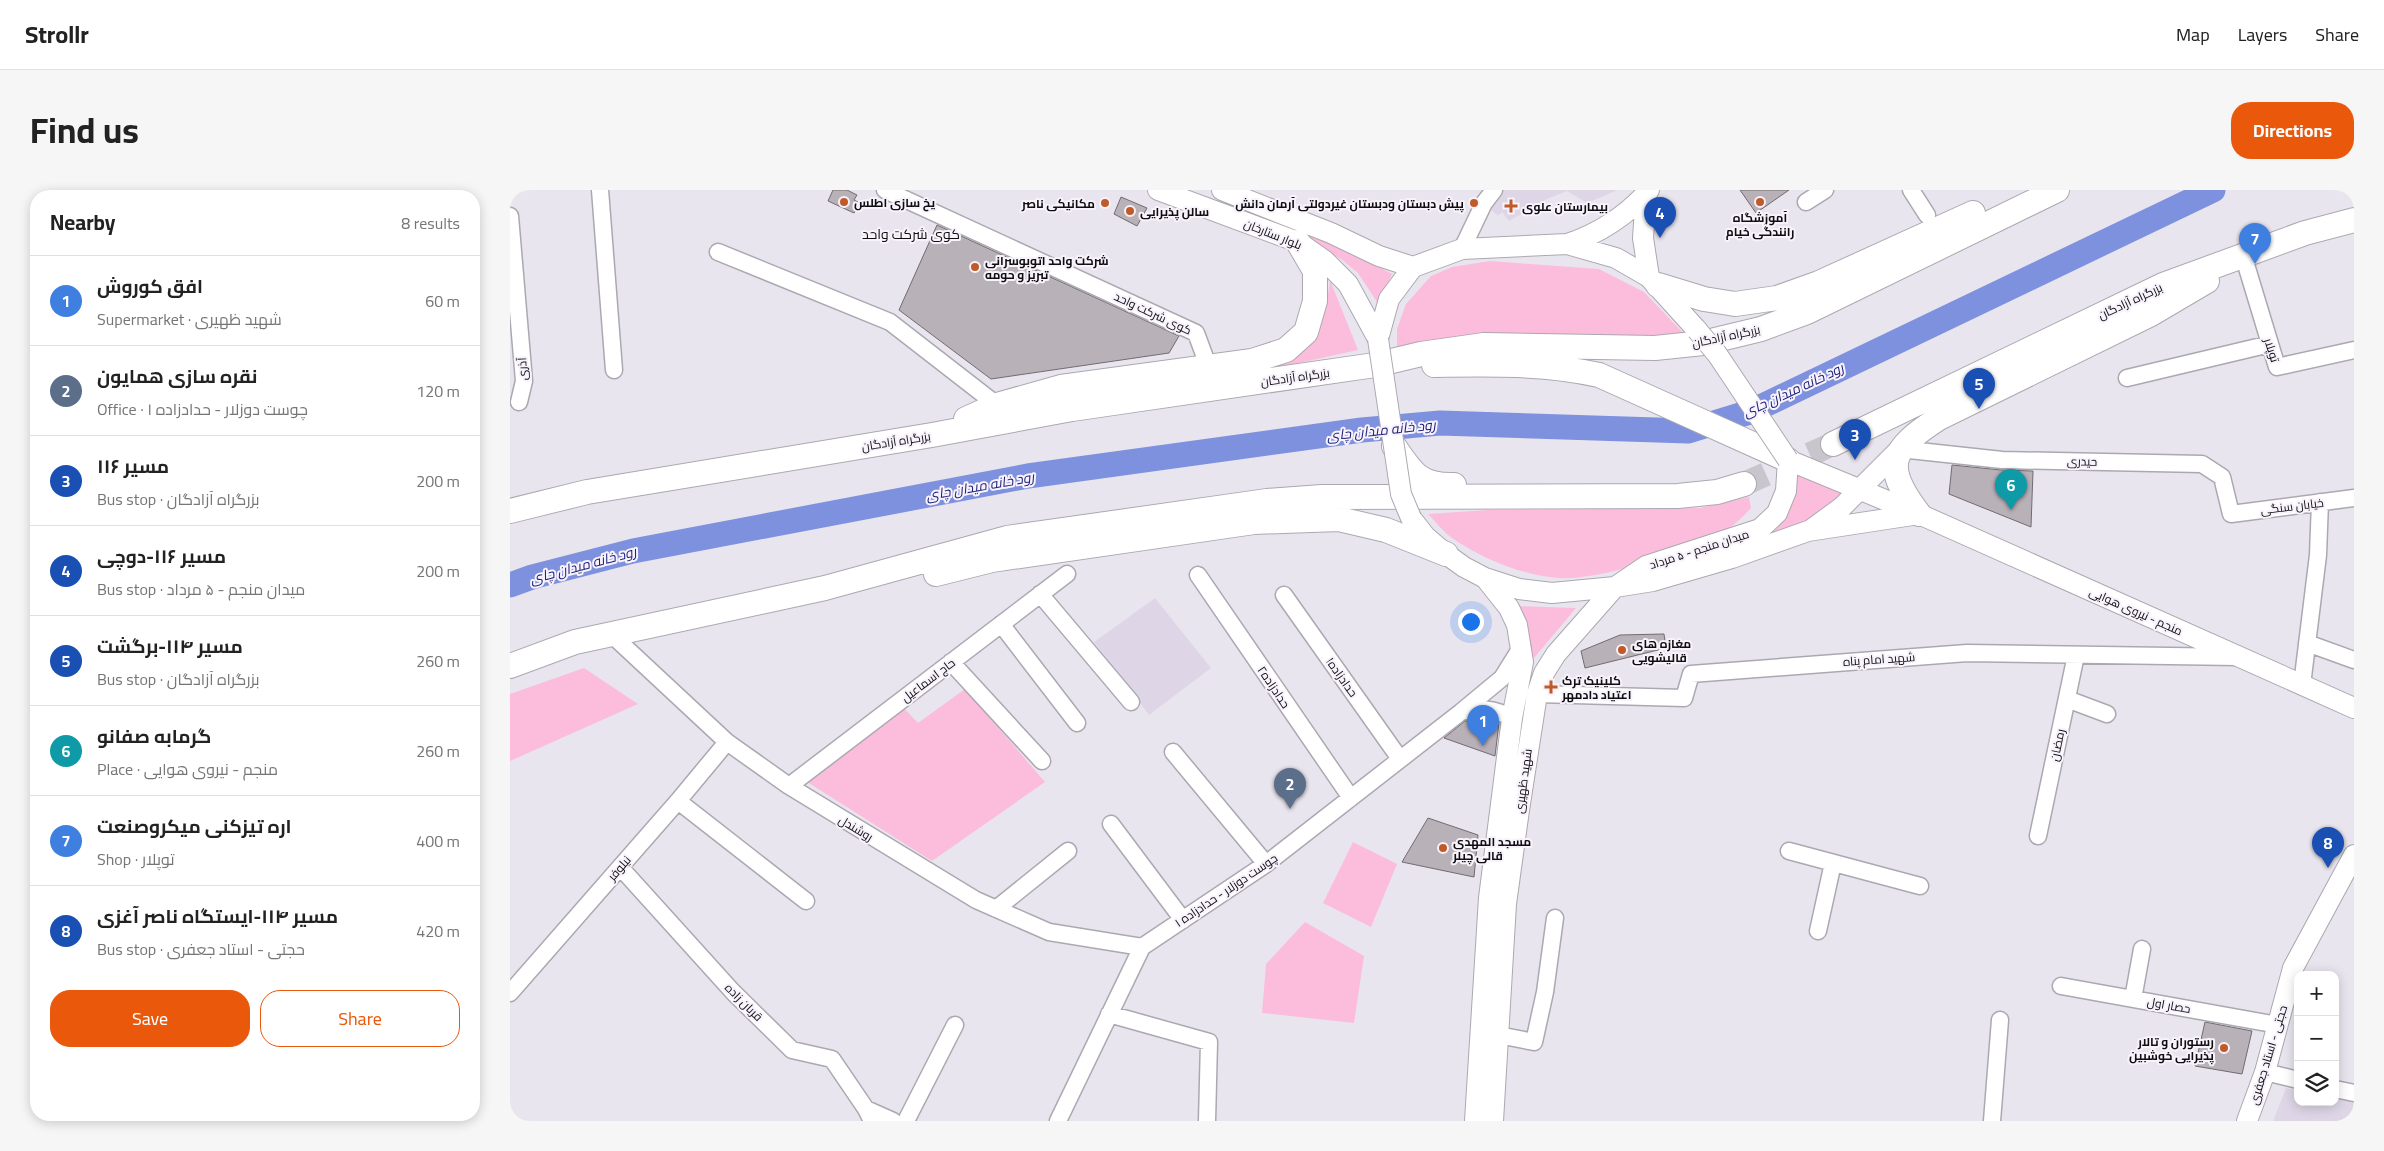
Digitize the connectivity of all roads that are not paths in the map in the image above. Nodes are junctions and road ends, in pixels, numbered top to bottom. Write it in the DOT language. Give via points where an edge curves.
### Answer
graph roads {
  1 [pos="600,190"];
  2 [pos="885,190"];
  3 [pos="1158,190"];
  4 [pos="1222,190"];
  5 [pos="1494,190"];
  6 [pos="1825,190"];
  7 [pos="1911,190"];
  8 [pos="2024,190"];
  9 [pos="2057,190"];
  10 [pos="1648,192"];
  11 [pos="1806,202"];
  12 [pos="1927,215"];
  13 [pos="510,216"];
  14 [pos="2354,220"];
  15 [pos="1298,242"];
  16 [pos="1567,244"];
  17 [pos="1462,249"];
  18 [pos="718,252"];
  19 [pos="2250,255"];
  20 [pos="1412,267"];
  21 [pos="1654,281"];
  22 [pos="1378,339"];
  23 [pos="2270,344"];
  24 [pos="2354,350"];
  25 [pos="1375,365"];
  26 [pos="1209,368"];
  27 [pos="614,370"];
  28 [pos="2127,378"];
  29 [pos="519,402"];
  30 [pos="997,405"];
  31 [pos="932,435"];
  32 [pos="1833,444"];
  33 [pos="1394,446"];
  34 [pos="1900,449"];
  35 [pos="1788,460"];
  36 [pos="1860,488"];
  37 [pos="2354,498"];
  38 [pos="2320,502"];
  39 [pos="510,511"];
  40 [pos="1919,514"];
  41 [pos="2231,514"];
  42 [pos="1808,531"];
  43 [pos="1446,554"];
  44 [pos="1067,574"];
  45 [pos="1198,575"];
  46 [pos="1484,578"];
  47 [pos="825,588"];
  48 [pos="1615,588"];
  49 [pos="1040,594"];
  50 [pos="1284,595"];
  51 [pos="1001,624"];
  52 [pos="611,634"];
  53 [pos="2307,644"];
  54 [pos="1522,646"];
  55 [pos="2076,655"];
  56 [pos="2240,658"];
  57 [pos="2354,660"];
  58 [pos="952,662"];
  59 [pos="510,666"];
  60 [pos="2302,685"];
  61 [pos="1537,694"];
  62 [pos="2067,699"];
  63 [pos="1131,702"];
  64 [pos="2354,708"];
  65 [pos="1461,712"];
  66 [pos="2107,714"];
  67 [pos="1512,718"];
  68 [pos="1077,723"];
  69 [pos="726,742"];
  70 [pos="1173,752"];
  71 [pos="1400,760"];
  72 [pos="1042,761"];
  73 [pos="789,786"];
  74 [pos="1351,798"];
  75 [pos="678,801"];
  76 [pos="1111,824"];
  77 [pos="2038,836"];
  78 [pos="1068,851"];
  79 [pos="1789,851"];
  80 [pos="2354,855"];
  81 [pos="1834,863"];
  82 [pos="1266,864"];
  83 [pos="620,867"];
  84 [pos="1920,886"];
  85 [pos="806,901"];
  86 [pos="996,909"];
  87 [pos="1555,918"];
  88 [pos="1183,920"];
  89 [pos="1818,931"];
  90 [pos="1142,948"];
  91 [pos="2142,949"];
  92 [pos="2061,986"];
  93 [pos="510,993"];
  94 [pos="2133,999"];
  95 [pos="1109,1014"];
  96 [pos="2000,1020"];
  97 [pos="955,1025"];
  98 [pos="2278,1025"];
  99 [pos="1490,1033"];
  100 [pos="2265,1072"];
  101 [pos="2294,1079"];
  102 [pos="2339,1090"];
  103 [pos="2354,1093"];
  104 [pos="869,1115"];
  105 [pos="893,1121"];
  106 [pos="906,1121"];
  107 [pos="1058,1121"];
  108 [pos="1207,1121"];
  109 [pos="1475,1121"];
  110 [pos="1493,1121"];
  111 [pos="1992,1121"];
  112 [pos="2247,1121"];
  1 -- 27 [label="street"];
  2 -- 26 [label="street, کوی شرکت واحد" via="1196,333"];
  3 -- 15 [label="main road, بلوار ستارخان"];
  4 -- 20 [label="main road, بلوار ستارخان"];
  5 -- 17 [label="street" via="1484,203"];
  6 -- 11 [label="street"];
  7 -- 12 [label="street"];
  8 -- 21 [label="highway" via="1819,283 1777,298 1735,304 1704,299"];
  9 -- 25 [label="highway, بزرگراه آزادگان" via="1807,312 1761,329 1703,343 1655,348 1484,345 1421,354"];
  10 -- 16 [label="main road" via="1603,228"];
  10 -- 21 [label="main road" via="1643,238"];
  13 -- 29 [label="street, آذری" via="524,381"];
  14 -- 19 [label="highway, بزرگراه آزادگان" via="2305,233"];
  15 -- 22 [label="main road, بلوار ستارخان" via="1325,261 1348,284"];
  15 -- 26 [label="highway" via="1315,271 1315,301 1306,332 1286,350 1252,361"];
  16 -- 17 [label="main road"];
  16 -- 21 [label="main road" via="1616,258"];
  17 -- 20 [label="main road"];
  18 -- 30 [label="street" via="890,322"];
  19 -- 23 [label="street, توپلار"];
  19 -- 32 [label="highway, بزرگراه آزادگان" via="2162,285"];
  19 -- 34 [label="highway" via="2150,314 1939,418 1911,436"];
  20 -- 22 [label="main road" via="1390,299"];
  21 -- 35 [label="main road, bridge" via="1717,354"];
  22 -- 33 [label="main road, bridge"];
  23 -- 24 [label="street, توپلار" via="2278,368"];
  23 -- 28 [label="street"];
  25 -- 31 [label="highway, بزرگراه آزادگان" via="1072,408"];
  25 -- 35 [label="highway" via="1514,364 1599,375"];
  26 -- 30 [label="highway" via="1061,387"];
  30 -- 31 [label="highway"];
  31 -- 39 [label="highway, بزرگراه آزادگان" via="587,492"];
  33 -- 43 [label="main road, bridge" via="1401,494 1411,518 1424,536"];
  33 -- 47 [label="highway" via="1411,471 1426,482 1439,485 1744,484 1717,492 1678,496 1322,497 1267,501 1007,538"];
  34 -- 36 [label="main road"];
  34 -- 40 [label="highway" via="1896,466 1898,480 1906,498"];
  34 -- 41 [label="street, حیدری" via="2002,460 2202,464 2222,477"];
  35 -- 36 [label="main road, منجم - نیروی هوایی"];
  35 -- 48 [label="main road, میدان منجم - ۵ مرداد" via="1786,491 1777,513 1760,529 1646,566"];
  36 -- 40 [label="main road, منجم - نیروی هوایی"];
  36 -- 42 [label="main road" via="1842,507"];
  37 -- 38 [label="street, خیابان سنگی"];
  38 -- 41 [label="street, خیابان سنگی"];
  38 -- 53 [label="street" via="2318,555"];
  40 -- 42 [label="main road"];
  40 -- 56 [label="main road, منجم - نیروی هوایی"];
  42 -- 48 [label="main road" via="1732,558 1653,581"];
  43 -- 46 [label="main road"];
  43 -- 47 [label="highway" via="1386,530 1339,519 1254,522 992,560 903,581"];
  44 -- 49 [label="street, حاج اسماعیل"];
  45 -- 74 [label="street, حدادزاده۲"];
  46 -- 48 [label="main road" via="1519,589 1552,593"];
  46 -- 54 [label="main road, شهید ظهیری" via="1509,608"];
  47 -- 52 [label="highway"];
  48 -- 61 [label="main road, شهید ظهیری" via="1556,654 1544,673"];
  49 -- 51 [label="street, حاج اسماعیل"];
  49 -- 63 [label="street"];
  50 -- 71 [label="street, حدادزاده۱"];
  51 -- 58 [label="street, حاج اسماعیل"];
  51 -- 68 [label="street"];
  52 -- 59 [label="highway" via="575,642"];
  52 -- 69 [label="street, روشندل"];
  53 -- 57 [label="street"];
  53 -- 60 [label="street"];
  54 -- 65 [label="street, چوست دوزلار - حدادزاده ۱" via="1502,678"];
  54 -- 67 [label="main road, شهید ظهیری" via="1524,662"];
  55 -- 56 [label="street, شهید امام پناه"];
  55 -- 61 [label="street, شهید امام پناه" via="1967,653 1691,674 1684,698"];
  55 -- 62 [label="street, رمضان"];
  56 -- 60 [label="main road, منجم - نیروی هوایی"];
  58 -- 72 [label="street"];
  58 -- 73 [label="street, حاج اسماعیل"];
  60 -- 64 [label="main road, منجم - نیروی هوایی"];
  61 -- 99 [label="main road, شهید ظهیری"];
  62 -- 66 [label="street"];
  62 -- 77 [label="street, رمضان"];
  65 -- 67 [label="street" via="1478,708 1496,709"];
  65 -- 71 [label="street, چوست دوزلار - حدادزاده ۱"];
  67 -- 99 [label="main road, شهید ظهیری" via="1489,898"];
  69 -- 73 [label="street, روشندل"];
  69 -- 75 [label="street, نیلوفر"];
  70 -- 82 [label="street"];
  71 -- 74 [label="street, چوست دوزلار - حدادزاده ۱"];
  73 -- 86 [label="street, روشندل"];
  74 -- 82 [label="street, چوست دوزلار - حدادزاده ۱"];
  75 -- 83 [label="street, نیلوفر"];
  75 -- 85 [label="street"];
  76 -- 88 [label="street"];
  78 -- 86 [label="street"];
  79 -- 81 [label="street"];
  80 -- 98 [label="main road, حجتی - استاد جعفری" via="2293,968"];
  81 -- 84 [label="street"];
  81 -- 89 [label="street"];
  82 -- 88 [label="street, چوست دوزلار - حدادزاده ۱"];
  83 -- 93 [label="street, نیلوفر"];
  83 -- 104 [label="street, قربان زاده" via="734,992 792,1050 832,1059"];
  86 -- 90 [label="street, روشندل" via="1049,932"];
  87 -- 99 [label="street" via="1534,1042"];
  88 -- 90 [label="street, چوست دوزلار - حدادزاده ۱"];
  90 -- 95 [label="street, چوست دوزلار - حدادزاده ۱"];
  91 -- 94 [label="street"];
  92 -- 94 [label="street, حصار اول"];
  94 -- 98 [label="street, حصار اول"];
  95 -- 107 [label="street, چوست دوزلار - حدادزاده ۱"];
  95 -- 108 [label="street" via="1210,1042"];
  96 -- 111 [label="street"];
  97 -- 106 [label="street"];
  98 -- 100 [label="main road, حجتی - استاد جعفری"];
  99 -- 109 [label="main road, شهید ظهیری"];
  99 -- 110 [label="main road, شهید ظهیری"];
  100 -- 101 [label="street"];
  100 -- 112 [label="main road, حجتی - استاد جعفری"];
  102 -- 103 [label="street"];
  104 -- 105 [label="street"];
}
